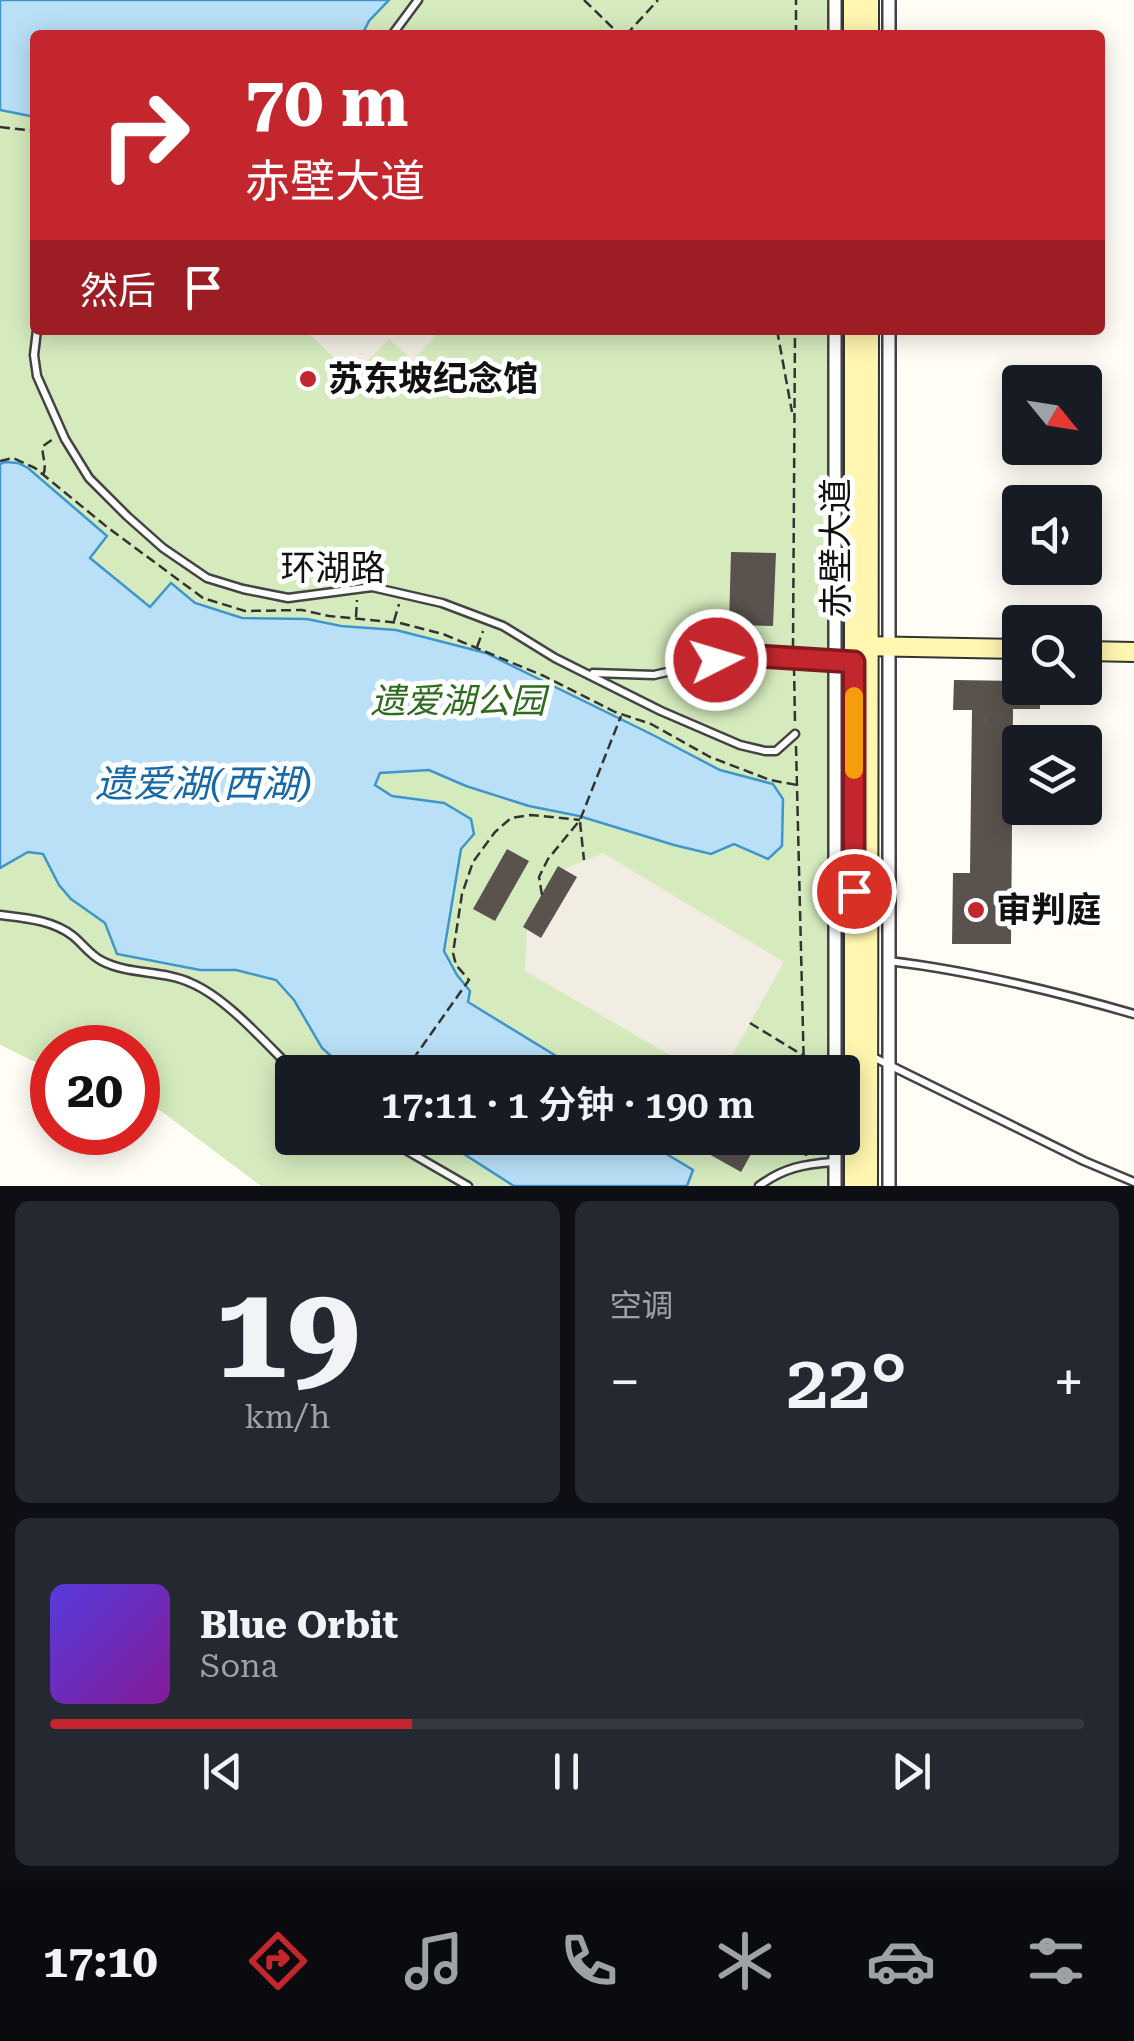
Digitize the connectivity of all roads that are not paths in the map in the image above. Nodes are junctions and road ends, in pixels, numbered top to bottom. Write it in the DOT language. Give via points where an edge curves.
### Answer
graph roads {
  1 [pos="418,0"];
  2 [pos="835,0"];
  3 [pos="854,0"];
  4 [pos="869,0"];
  5 [pos="889,0"];
  6 [pos="396,30"];
  7 [pos="835,30"];
  8 [pos="854,30"];
  9 [pos="869,30"];
  10 [pos="889,30"];
  11 [pos="36,335"];
  12 [pos="835,335"];
  13 [pos="854,335"];
  14 [pos="868,335"];
  15 [pos="890,335"];
  16 [pos="890,646"];
  17 [pos="1002,649"];
  18 [pos="859,651"];
  19 [pos="1102,651"];
  20 [pos="1134,652"];
  21 [pos="835,660"];
  22 [pos="588,673"];
  23 [pos="795,734"];
  24 [pos="0,915"];
  25 [pos="890,962"];
  26 [pos="1134,1014"];
  27 [pos="277,1055"];
  28 [pos="835,1055"];
  29 [pos="868,1055"];
  30 [pos="889,1065"];
  31 [pos="414,1155"];
  32 [pos="834,1155"];
  33 [pos="834,1162"];
  34 [pos="1134,1182"];
  35 [pos="468,1186"];
  36 [pos="759,1186"];
  37 [pos="834,1186"];
  38 [pos="854,1186"];
  39 [pos="868,1186"];
  40 [pos="889,1186"];
  1 -- 6 [label="lane"];
  2 -- 7 [label="street"];
  3 -- 8 [label="main road"];
  4 -- 9 [label="main road"];
  5 -- 10 [label="street"];
  11 -- 22 [label="lane, 环湖路" via="38,376 89,478 163,548 207,578 288,598 372,587 402,593 503,626"];
  12 -- 21 [label="street"];
  13 -- 18 [label="main road, 赤壁大道"];
  14 -- 18 [label="main road, 赤壁大道"];
  15 -- 16 [label="street"];
  16 -- 17 [label="main road"];
  16 -- 18 [label="main road"];
  16 -- 25 [label="street"];
  18 -- 21 [label="lane"];
  18 -- 29 [label="main road, 赤壁大道"];
  18 -- 38 [label="main road, 赤壁大道"];
  19 -- 20 [label="main road"];
  21 -- 22 [label="lane" via="740,655 654,675"];
  21 -- 28 [label="street"];
  22 -- 23 [label="lane, 环湖路" via="740,746 776,751"];
  24 -- 27 [label="lane" via="58,927 118,967 193,983"];
  25 -- 26 [label="lane" via="1004,980"];
  25 -- 30 [label="street"];
  29 -- 30 [label="lane"];
  29 -- 39 [label="main road, 赤壁大道"];
  30 -- 34 [label="lane"];
  30 -- 40 [label="street"];
  31 -- 35 [label="lane"];
  32 -- 33 [label="street"];
  33 -- 36 [label="lane" via="786,1169"];
  33 -- 37 [label="street"];
}
